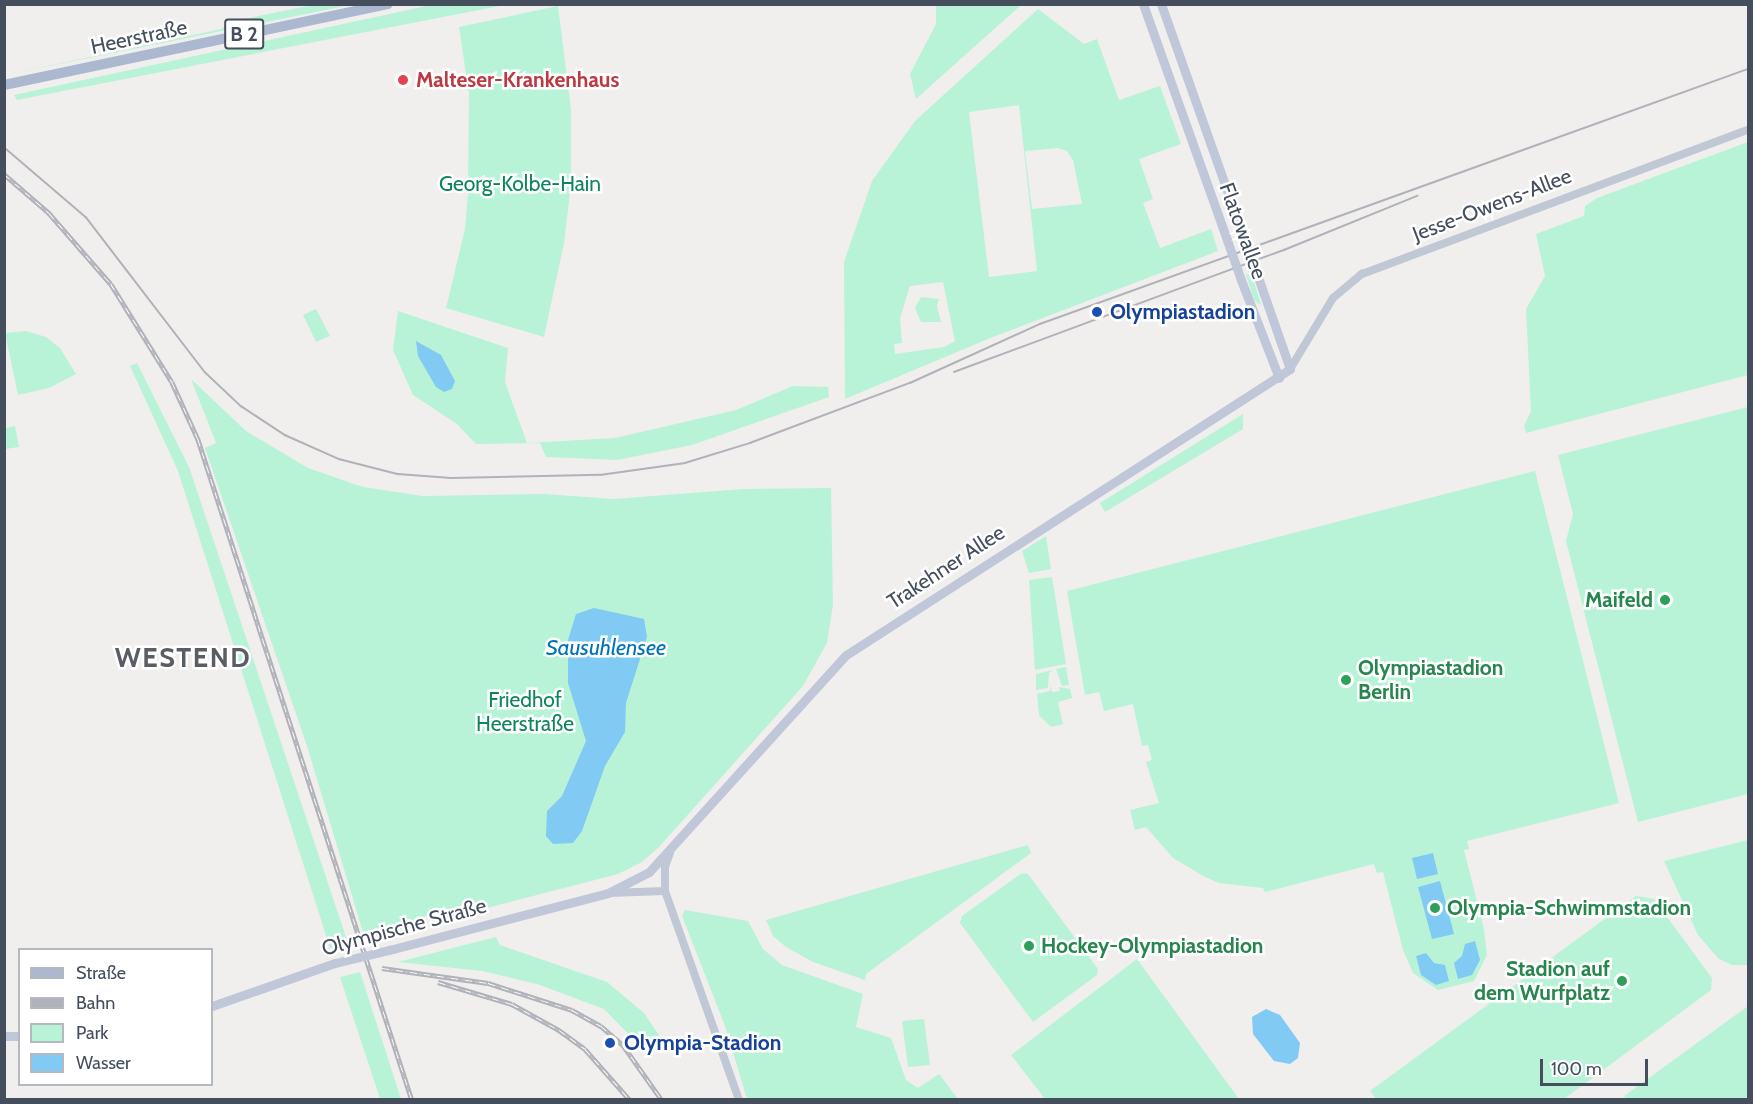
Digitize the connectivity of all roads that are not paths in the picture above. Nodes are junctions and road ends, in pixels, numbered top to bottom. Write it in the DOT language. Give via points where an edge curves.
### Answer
graph roads {
  1 [pos="388,4"];
  2 [pos="1143,4"];
  3 [pos="1161,4"];
  4 [pos="4,86"];
  5 [pos="1191,90"];
  6 [pos="1176,96"];
  7 [pos="1749,130"];
  8 [pos="1290,369"];
  9 [pos="1278,378"];
  10 [pos="670,853"];
  11 [pos="665,891"];
  12 [pos="608,893"];
  13 [pos="213,1006"];
  14 [pos="740,1100"];
  1 -- 4 [label="main road, Heerstraße / B 2"];
  2 -- 6 [label="main road, Flatowallee"];
  3 -- 5 [label="main road, Flatowallee"];
  5 -- 6 [label="main road"];
  5 -- 8 [label="main road, Flatowallee, bridge"];
  6 -- 9 [label="main road, Flatowallee, bridge"];
  7 -- 8 [label="street, Jesse-Owens-Allee" via="1362,274 1333,298"];
  8 -- 9 [label="main road, Trakehner Allee"];
  9 -- 10 [label="main road, Trakehner Allee" via="846,655 815,685"];
  10 -- 11 [label="street" via="665,867"];
  10 -- 12 [label="main road, Olympische Straße" via="649,872"];
  11 -- 12 [label="street, Olympische Straße"];
  11 -- 14 [label="street"];
  12 -- 13 [label="main road, Olympische Straße, bridge" via="335,963"];
}
